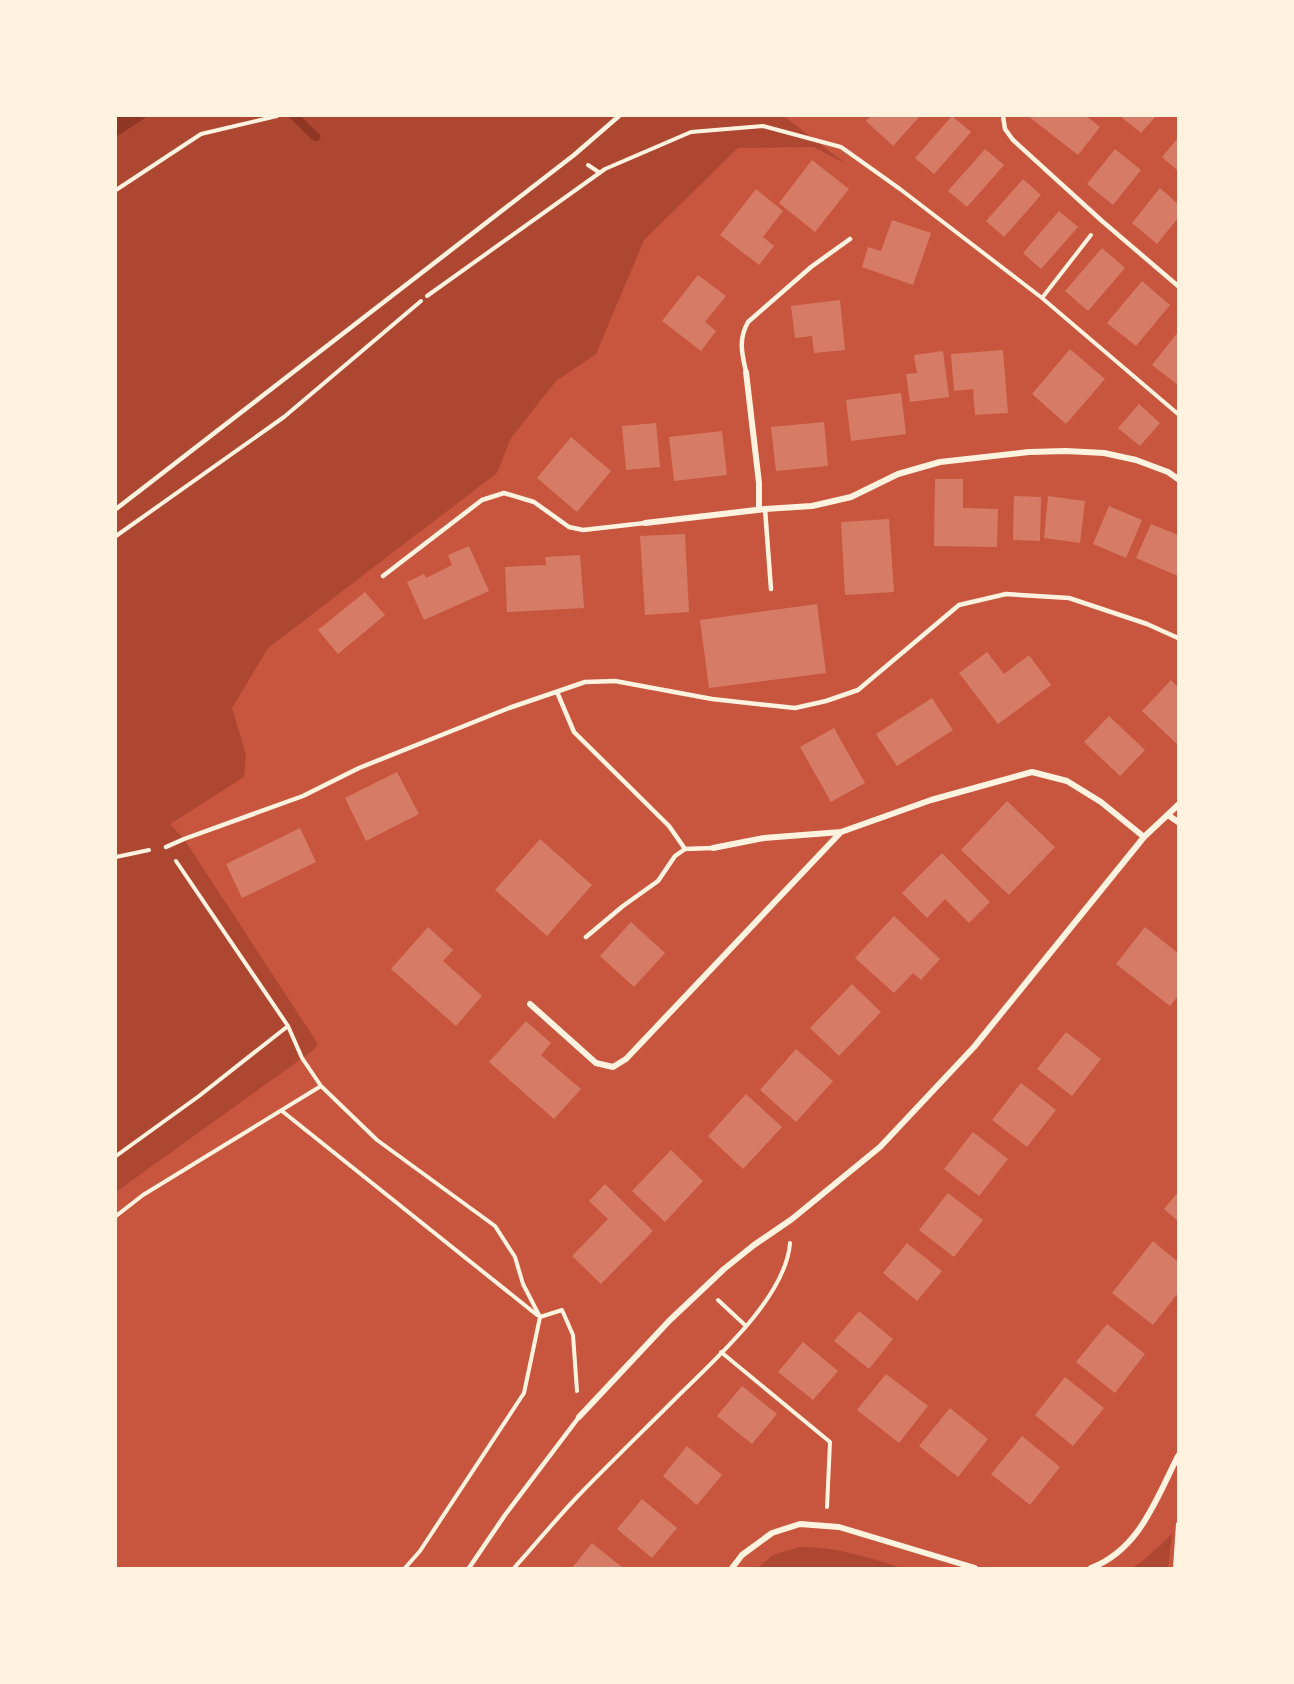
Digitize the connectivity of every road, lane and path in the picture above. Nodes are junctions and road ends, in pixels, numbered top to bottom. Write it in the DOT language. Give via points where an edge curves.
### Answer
graph roads {
  1 [pos="278,116"];
  2 [pos="619,116"];
  3 [pos="1003,116"];
  4 [pos="116,190"];
  5 [pos="1102,221"];
  6 [pos="850,239"];
  7 [pos="1179,286"];
  8 [pos="1042,298"];
  9 [pos="746,372"];
  10 [pos="1179,414"];
  11 [pos="1179,479"];
  12 [pos="116,509"];
  13 [pos="762,510"];
  14 [pos="645,523"];
  15 [pos="116,536"];
  16 [pos="383,576"];
  17 [pos="771,589"];
  18 [pos="1179,638"];
  19 [pos="557,692"];
  20 [pos="1179,805"];
  21 [pos="1168,815"];
  22 [pos="1179,822"];
  23 [pos="841,832"];
  24 [pos="1144,837"];
  25 [pos="166,847"];
  26 [pos="713,848"];
  27 [pos="685,849"];
  28 [pos="116,857"];
  29 [pos="586,937"];
  30 [pos="530,1004"];
  31 [pos="288,1026"];
  32 [pos="321,1086"];
  33 [pos="282,1111"];
  34 [pos="116,1156"];
  35 [pos="116,1216"];
  36 [pos="783,1270"];
  37 [pos="714,1296"];
  38 [pos="540,1317"];
  39 [pos="746,1326"];
  40 [pos="721,1352"];
  41 [pos="579,1417"];
  42 [pos="1179,1456"];
  43 [pos="1179,1524"];
  44 [pos="825,1526"];
  45 [pos="405,1569"];
  46 [pos="469,1569"];
  47 [pos="514,1569"];
  48 [pos="732,1569"];
  49 [pos="975,1569"];
  50 [pos="1091,1569"];
  51 [pos="1175,1569"];
  1 -- 4 [label="path" via="201,134"];
  2 -- 12 [label="lane" via="574,155"];
  3 -- 5 [label="lane" via="1005,129 1013,140"];
  5 -- 7 [label="lane"];
  5 -- 8 [label="path"];
  6 -- 9 [label="lane" via="748,322 740,346"];
  8 -- 10 [label="path"];
  8 -- 15 [label="path" via="841,147 763,126 691,132 605,170 423,298 284,417"];
  9 -- 13 [label="street"];
  11 -- 13 [label="street" via="1136,460 1104,453 1029,452 940,462 898,474 851,497 812,506"];
  13 -- 14 [label="street"];
  13 -- 17 [label="lane"];
  14 -- 16 [label="lane" via="583,530 569,527 534,502 504,493 482,500"];
  18 -- 19 [label="lane" via="1069,598 1006,594 959,605 858,690 795,708 712,699 615,681 585,682"];
  19 -- 25 [label="lane" via="359,768 303,796"];
  19 -- 27 [label="lane" via="574,732 669,826"];
  20 -- 21 [label="street"];
  21 -- 22 [label="street"];
  21 -- 24 [label="street"];
  23 -- 24 [label="street" via="931,800 1032,772 1067,781 1101,801"];
  23 -- 26 [label="street" via="764,838"];
  23 -- 30 [label="street" via="626,1059 613,1067 596,1063"];
  24 -- 41 [label="street" via="974,1047 880,1147 724,1269"];
  25 -- 28 [label="path"];
  25 -- 31 [label="path"];
  26 -- 27 [label="lane"];
  27 -- 29 [label="lane" via="675,856 658,881"];
  31 -- 32 [label="path" via="302,1058"];
  31 -- 34 [label="path"];
  32 -- 33 [label="path"];
  32 -- 38 [label="path" via="377,1140 495,1226 515,1257"];
  33 -- 35 [label="path" via="143,1195"];
  33 -- 38 [label="path"];
  36 -- 39 [label="path"];
  37 -- 39 [label="path"];
  38 -- 41 [label="path" via="562,1310 573,1335"];
  38 -- 45 [label="path" via="524,1393"];
  39 -- 40 [label="path"];
  40 -- 44 [label="path" via="830,1442"];
  40 -- 47 [label="path" via="577,1498"];
  41 -- 46 [label="lane"];
  42 -- 50 [label="street" via="1141,1529 1120,1552"];
  43 -- 51 [label="path"];
  44 -- 48 [label="street" via="800,1524 772,1533 742,1555"];
  44 -- 49 [label="street"];
}
